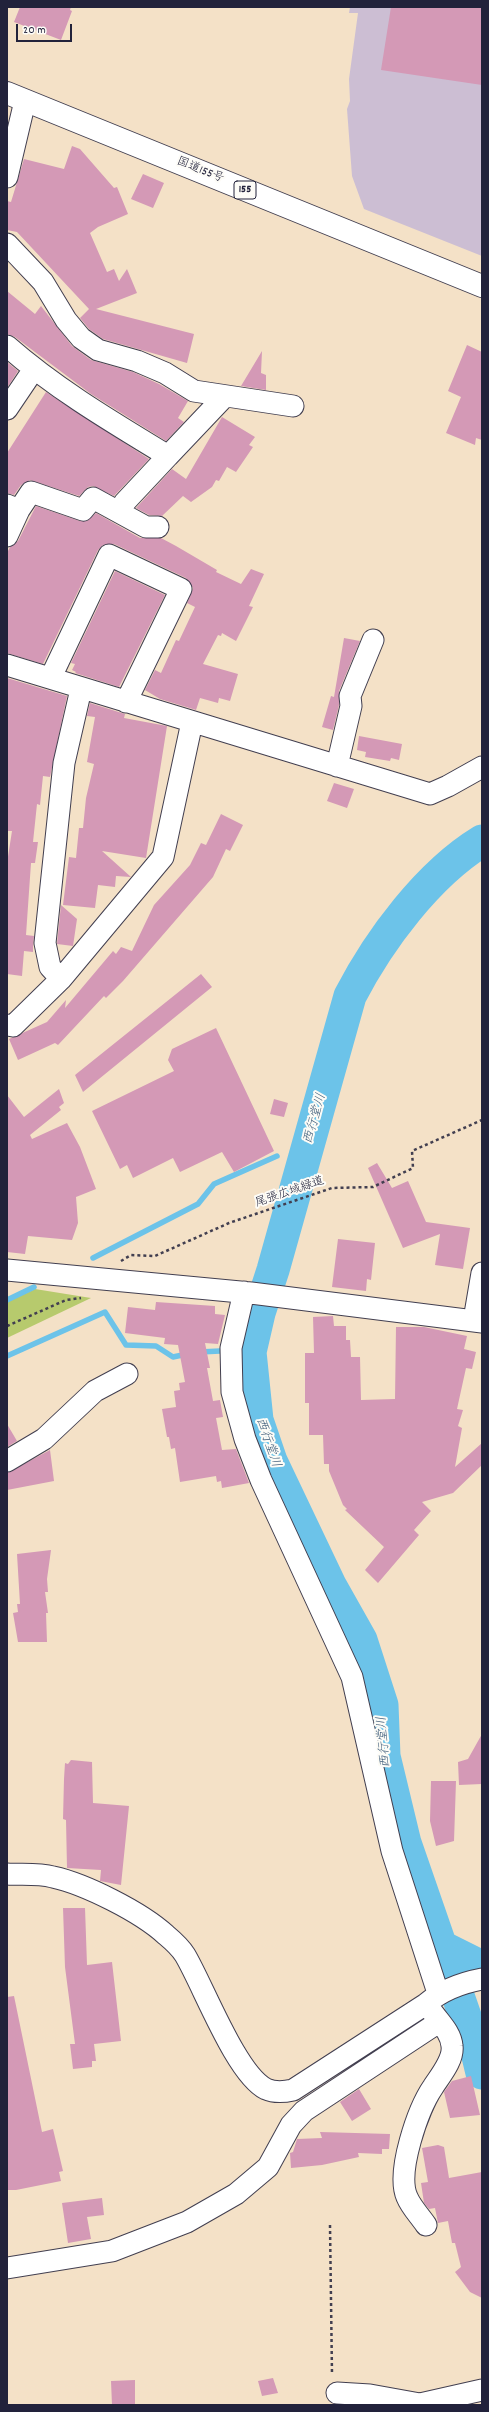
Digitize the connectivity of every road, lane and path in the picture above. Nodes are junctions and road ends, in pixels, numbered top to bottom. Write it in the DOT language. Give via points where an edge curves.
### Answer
graph roads {
  1 [pos="16,97"];
  2 [pos="7,177"];
  3 [pos="7,244"];
  4 [pos="482,286"];
  5 [pos="7,346"];
  6 [pos="34,369"];
  7 [pos="224,397"];
  8 [pos="293,406"];
  9 [pos="7,409"];
  10 [pos="168,456"];
  11 [pos="124,503"];
  12 [pos="13,508"];
  13 [pos="158,527"];
  14 [pos="7,536"];
  15 [pos="374,640"];
  16 [pos="7,665"];
  17 [pos="51,678"];
  18 [pos="81,689"];
  19 [pos="126,702"];
  20 [pos="192,722"];
  21 [pos="337,766"];
  22 [pos="482,767"];
  23 [pos="61,979"];
  24 [pos="7,1025"];
  25 [pos="482,1120"];
  26 [pos="117,1263"];
  27 [pos="7,1270"];
  28 [pos="482,1274"];
  29 [pos="247,1293"];
  30 [pos="88,1297"];
  31 [pos="478,1321"];
  32 [pos="7,1326"];
  33 [pos="127,1374"];
  34 [pos="7,1461"];
  35 [pos="7,1874"];
  36 [pos="482,1979"];
  37 [pos="432,1998"];
  38 [pos="439,2022"];
  39 [pos="330,2225"];
  40 [pos="426,2225"];
  41 [pos="7,2268"];
  42 [pos="482,2390"];
  43 [pos="337,2393"];
  1 -- 2 [label="street"];
  1 -- 4 [label="highway, 国道155号 / 155"];
  3 -- 7 [label="street" via="43,282 66,320 81,338 98,350 137,361 165,373 194,391"];
  5 -- 6 [label="street"];
  6 -- 9 [label="street"];
  6 -- 10 [label="street" via="99,414"];
  7 -- 8 [label="street" via="237,396"];
  7 -- 10 [label="street"];
  10 -- 11 [label="street"];
  12 -- 13 [label="street" via="31,492 83,510 93,498 146,527"];
  12 -- 14 [label="street"];
  15 -- 21 [label="street" via="350,696 351,706"];
  16 -- 17 [label="street"];
  17 -- 18 [label="street"];
  17 -- 19 [label="street" via="109,555 181,589"];
  18 -- 19 [label="street"];
  18 -- 23 [label="street" via="64,763 45,943 50,966"];
  19 -- 20 [label="street"];
  20 -- 21 [label="street"];
  20 -- 23 [label="street" via="163,856"];
  21 -- 22 [label="street" via="430,794"];
  23 -- 24 [label="street" via="14,1026"];
  25 -- 26 [label="path, 尾張広域緑道" via="412,1151 413,1168 372,1187 332,1188 229,1223 155,1256 131,1255"];
  27 -- 29 [label="street"];
  28 -- 31 [label="street"];
  29 -- 31 [label="street"];
  29 -- 37 [label="street" via="231,1348 232,1392 261,1480 352,1677 392,1852"];
  30 -- 32 [label="path" via="66,1300"];
  33 -- 34 [label="street" via="95,1391 44,1439"];
  35 -- 37 [label="street" via="52,1876 89,1889 137,1915 165,1934 184,1953 250,2076 266,2088 283,2093 293,2090"];
  36 -- 37 [label="street" via="465,1983"];
  37 -- 38 [label="street"];
  38 -- 40 [label="street" via="450,2035 453,2048 447,2065 429,2092 411,2139 404,2166 406,2196"];
  38 -- 41 [label="street" via="304,2111 291,2125 268,2167 236,2194 187,2222 112,2251"];
  39 -- 43 [label="path" via="333,2389"];
  42 -- 43 [label="street" via="420,2404 370,2395"];
}
